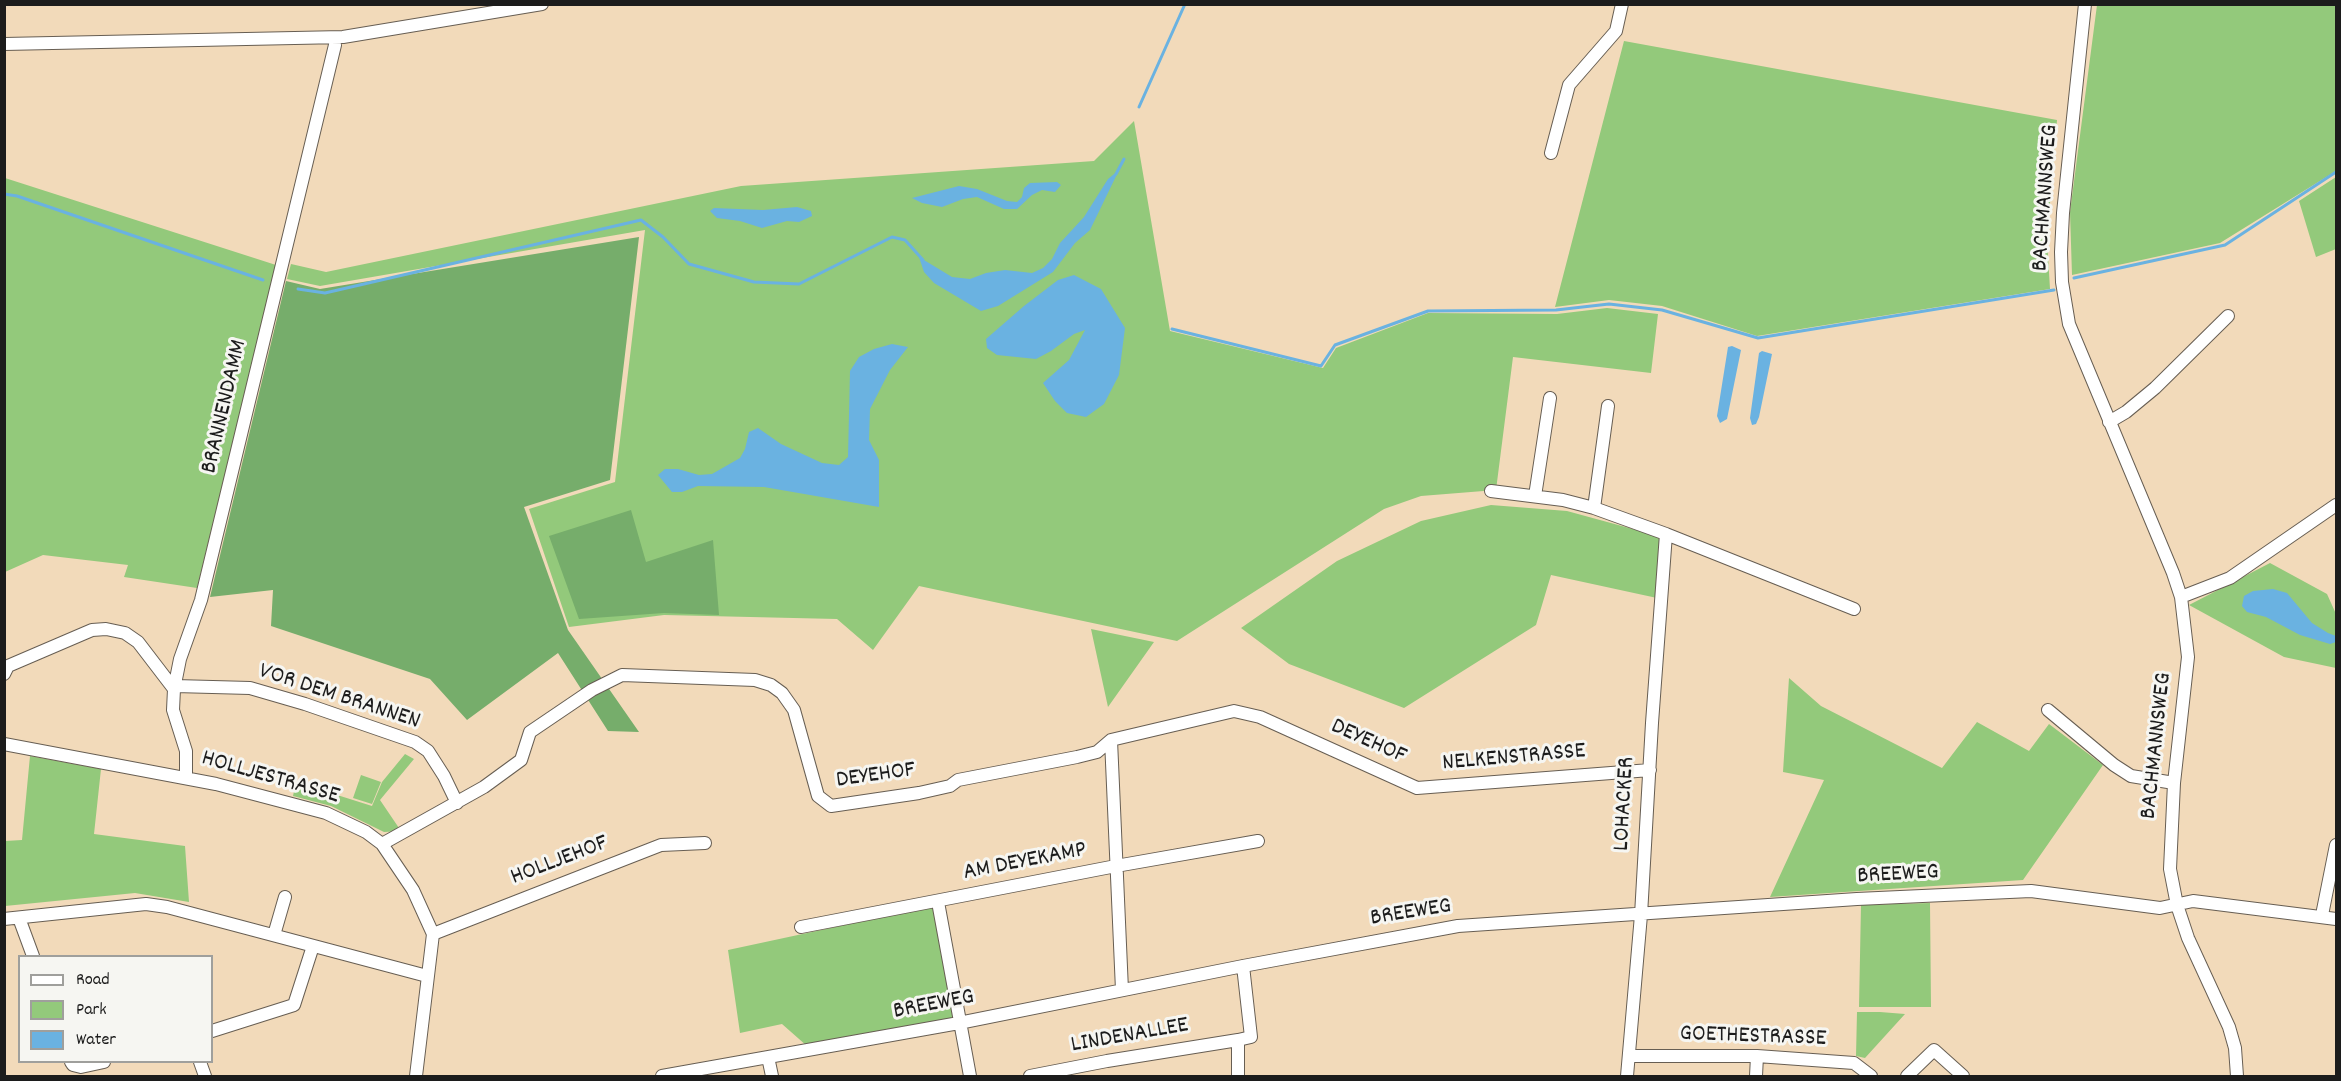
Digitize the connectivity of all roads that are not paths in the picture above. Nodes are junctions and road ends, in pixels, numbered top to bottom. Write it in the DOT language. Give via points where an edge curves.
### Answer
graph roads {
  1 [pos="542,4"];
  2 [pos="1622,4"];
  3 [pos="2085,4"];
  4 [pos="4,44"];
  5 [pos="335,45"];
  6 [pos="1551,153"];
  7 [pos="2228,316"];
  8 [pos="1550,398"];
  9 [pos="1608,406"];
  10 [pos="2109,422"];
  11 [pos="1491,492"];
  12 [pos="1535,496"];
  13 [pos="2337,505"];
  14 [pos="1594,508"];
  15 [pos="1666,534"];
  16 [pos="2181,597"];
  17 [pos="1854,609"];
  18 [pos="4,674"];
  19 [pos="175,687"];
  20 [pos="2048,710"];
  21 [pos="1111,740"];
  22 [pos="4,744"];
  23 [pos="1650,770"];
  24 [pos="186,777"];
  25 [pos="2174,783"];
  26 [pos="1417,788"];
  27 [pos="456,803"];
  28 [pos="1258,841"];
  29 [pos="705,843"];
  30 [pos="382,844"];
  31 [pos="2337,845"];
  32 [pos="1116,866"];
  33 [pos="285,897"];
  34 [pos="938,902"];
  35 [pos="2177,905"];
  36 [pos="1641,915"];
  37 [pos="2322,915"];
  38 [pos="19,918"];
  39 [pos="4,919"];
  40 [pos="2337,919"];
  41 [pos="801,927"];
  42 [pos="433,934"];
  43 [pos="274,935"];
  44 [pos="313,946"];
  45 [pos="32,955"];
  46 [pos="1243,966"];
  47 [pos="427,976"];
  48 [pos="1122,990"];
  49 [pos="959,1023"];
  50 [pos="213,1031"];
  51 [pos="1238,1040"];
  52 [pos="1629,1056"];
  53 [pos="1757,1056"];
  54 [pos="768,1057"];
  55 [pos="72,1063"];
  56 [pos="99,1063"];
  57 [pos="416,1077"];
  58 [pos="662,1077"];
  59 [pos="772,1077"];
  60 [pos="970,1077"];
  61 [pos="1030,1077"];
  62 [pos="1238,1077"];
  63 [pos="1627,1077"];
  64 [pos="1756,1077"];
  65 [pos="1871,1077"];
  66 [pos="1907,1077"];
  67 [pos="1963,1077"];
  68 [pos="2237,1077"];
  1 -- 4 [label="street" via="343,37"];
  2 -- 6 [label="street" via="1616,32 1569,85"];
  3 -- 10 [label="street, BACHMANNSWEG" via="2063,213 2062,282 2069,324"];
  5 -- 19 [label="street, BRANNENDAMM" via="201,600 180,659"];
  7 -- 10 [label="street" via="2155,388"];
  8 -- 12 [label="street"];
  9 -- 14 [label="street"];
  10 -- 16 [label="street, BACHMANNSWEG"];
  11 -- 12 [label="street"];
  12 -- 14 [label="street"];
  13 -- 16 [label="street" via="2230,578"];
  14 -- 15 [label="street"];
  15 -- 17 [label="street"];
  15 -- 23 [label="street, LOHACKER"];
  16 -- 25 [label="street, BACHMANNSWEG" via="2188,657"];
  18 -- 19 [label="street" via="8,666 92,630 106,629 125,633 138,642"];
  19 -- 24 [label="street, BRANNENDAMM" via="174,710 187,760"];
  19 -- 27 [label="street, VOR DEM BRANNEN" via="250,688 415,742 428,751"];
  20 -- 25 [label="street" via="2132,776"];
  21 -- 26 [label="street, DEYEHOF" via="1234,711 1260,717"];
  21 -- 27 [label="street, DEYEHOF" via="1097,752 1077,758 958,780 950,786 919,793 831,806 818,796 794,710 771,685 755,680 622,675 592,690 530,732 521,760"];
  21 -- 32 [label="street"];
  22 -- 24 [label="street, HOLLJESTRASSE"];
  23 -- 26 [label="street, NELKENSTRASSE"];
  23 -- 36 [label="street, LOHACKER"];
  24 -- 30 [label="street, HOLLJESTRASSE" via="326,813"];
  25 -- 35 [label="street, BACHMANNSWEG" via="2170,869"];
  27 -- 30 [label="street, DEYEHOF"];
  28 -- 32 [label="street, AM DEYEKAMP"];
  29 -- 42 [label="street, HOLLJEHOF" via="661,845"];
  30 -- 42 [label="street, HOLLJESTRASSE" via="413,890"];
  31 -- 37 [label="street"];
  32 -- 34 [label="street, AM DEYEKAMP"];
  32 -- 48 [label="street"];
  33 -- 43 [label="street"];
  34 -- 41 [label="street, AM DEYEKAMP"];
  34 -- 49 [label="street"];
  35 -- 36 [label="street, BREEWEG" via="2160,908 2031,891 1857,898"];
  35 -- 37 [label="street, BREEWEG" via="2193,901"];
  35 -- 68 [label="street, BACHMANNSWEG" via="2229,1027"];
  36 -- 46 [label="street, BREEWEG" via="1458,926"];
  36 -- 52 [label="street, LOHACKER"];
  37 -- 40 [label="street, BREEWEG"];
  38 -- 39 [label="street"];
  38 -- 43 [label="street" via="146,904"];
  38 -- 45 [label="street"];
  42 -- 47 [label="street"];
  43 -- 44 [label="street"];
  44 -- 47 [label="street"];
  44 -- 50 [label="street" via="294,1005"];
  46 -- 48 [label="street, BREEWEG"];
  46 -- 51 [label="street" via="1251,1037"];
  47 -- 57 [label="street"];
  48 -- 49 [label="street, BREEWEG"];
  49 -- 54 [label="street, BREEWEG"];
  49 -- 60 [label="street"];
  51 -- 61 [label="street, LINDENALLEE"];
  51 -- 62 [label="street"];
  52 -- 53 [label="street, GOETHESTRASSE"];
  52 -- 63 [label="street, LOHACKER"];
  53 -- 64 [label="street"];
  53 -- 65 [label="street, GOETHESTRASSE" via="1854,1063"];
  54 -- 58 [label="street, BREEWEG"];
  54 -- 59 [label="street"];
  55 -- 56 [label="street" via="81,1067"];
  66 -- 67 [label="street" via="1934,1050"];
}
